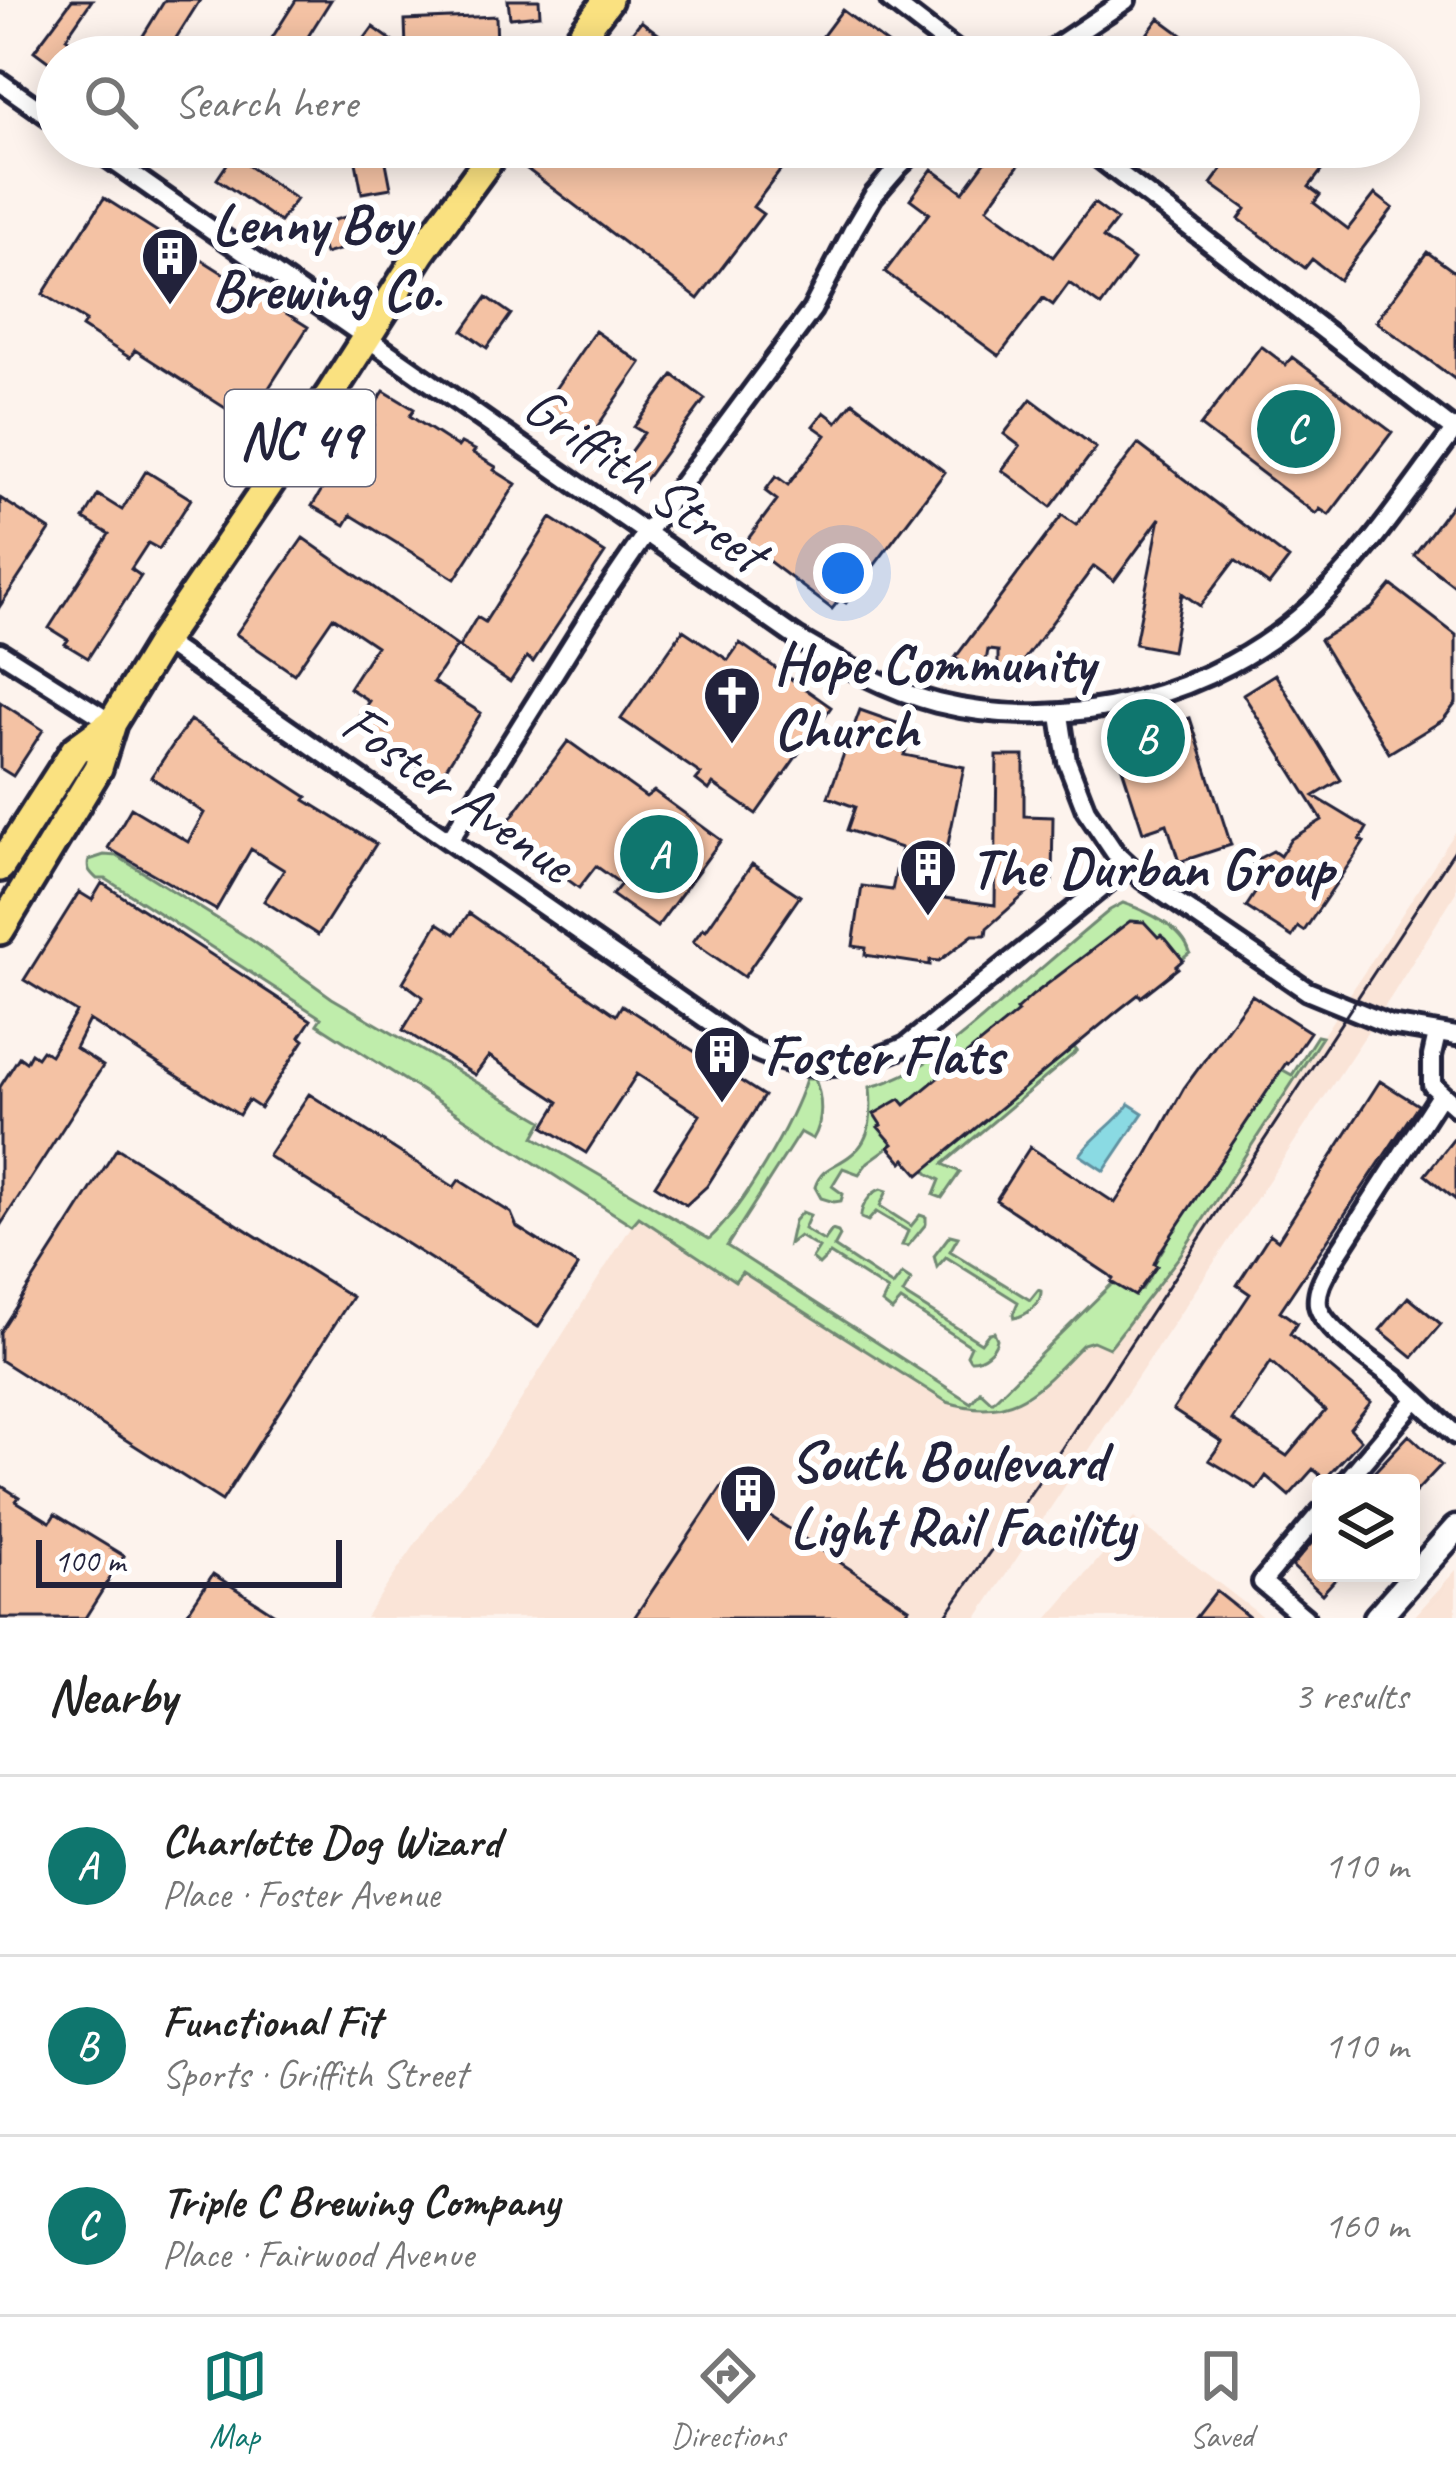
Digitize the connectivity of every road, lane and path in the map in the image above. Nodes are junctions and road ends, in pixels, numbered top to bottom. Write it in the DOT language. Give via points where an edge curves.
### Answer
graph roads {
  1 [pos="608,0"];
  2 [pos="890,0"];
  3 [pos="1126,0"];
  4 [pos="581,36"];
  5 [pos="937,36"];
  6 [pos="1072,36"];
  7 [pos="0,82"];
  8 [pos="36,107"];
  9 [pos="123,168"];
  10 [pos="484,168"];
  11 [pos="896,168"];
  12 [pos="1113,168"];
  13 [pos="365,337"];
  14 [pos="1455,429"];
  15 [pos="646,533"];
  16 [pos="162,640"];
  17 [pos="0,652"];
  18 [pos="1060,715"];
  19 [pos="112,723"];
  20 [pos="450,839"];
  21 [pos="1128,866"];
  22 [pos="0,867"];
  23 [pos="0,929"];
  24 [pos="1446,1035"];
  25 [pos="1440,1095"];
  26 [pos="1456,1107"];
  27 [pos="1416,1399"];
  28 [pos="1456,1435"];
  29 [pos="1353,1474"];
  30 [pos="1312,1523"];
  31 [pos="1456,1529"];
  32 [pos="1305,1618"];
  33 [pos="1377,1618"];
  1 -- 4 [label="main road"];
  2 -- 5 [label="street"];
  3 -- 6 [label="street"];
  7 -- 8 [label="street"];
  9 -- 13 [label="street, Griffith Street"];
  10 -- 13 [label="main road, NC 49"];
  11 -- 15 [label="street" via="812,310"];
  12 -- 14 [label="street"];
  13 -- 15 [label="street, Griffith Street"];
  13 -- 16 [label="main road, NC 49"];
  14 -- 18 [label="street, Griffith Street" via="1339,578 1276,637 1175,688"];
  15 -- 18 [label="street, Griffith Street" via="796,638 871,678 938,703"];
  15 -- 20 [label="street"];
  16 -- 19 [label="main road, NC 49"];
  16 -- 20 [label="street, Foster Avenue"];
  17 -- 19 [label="street"];
  18 -- 21 [label="street" via="1085,810"];
  19 -- 22 [label="main road, NC 49" via="75,750"];
  19 -- 23 [label="main road, NC 49" via="98,768"];
  20 -- 21 [label="street, Foster Avenue" via="739,1042 783,1061 830,1068 877,1060 918,1039"];
  21 -- 24 [label="street" via="1307,991 1390,1025"];
  24 -- 25 [label="street" via="1430,1073"];
  25 -- 26 [label="street"];
  25 -- 27 [label="street" via="1333,1261 1317,1302 1336,1331"];
  27 -- 28 [label="street"];
  27 -- 29 [label="street"];
  30 -- 32 [label="street" via="1262,1582"];
  31 -- 33 [label="main road"];
}
